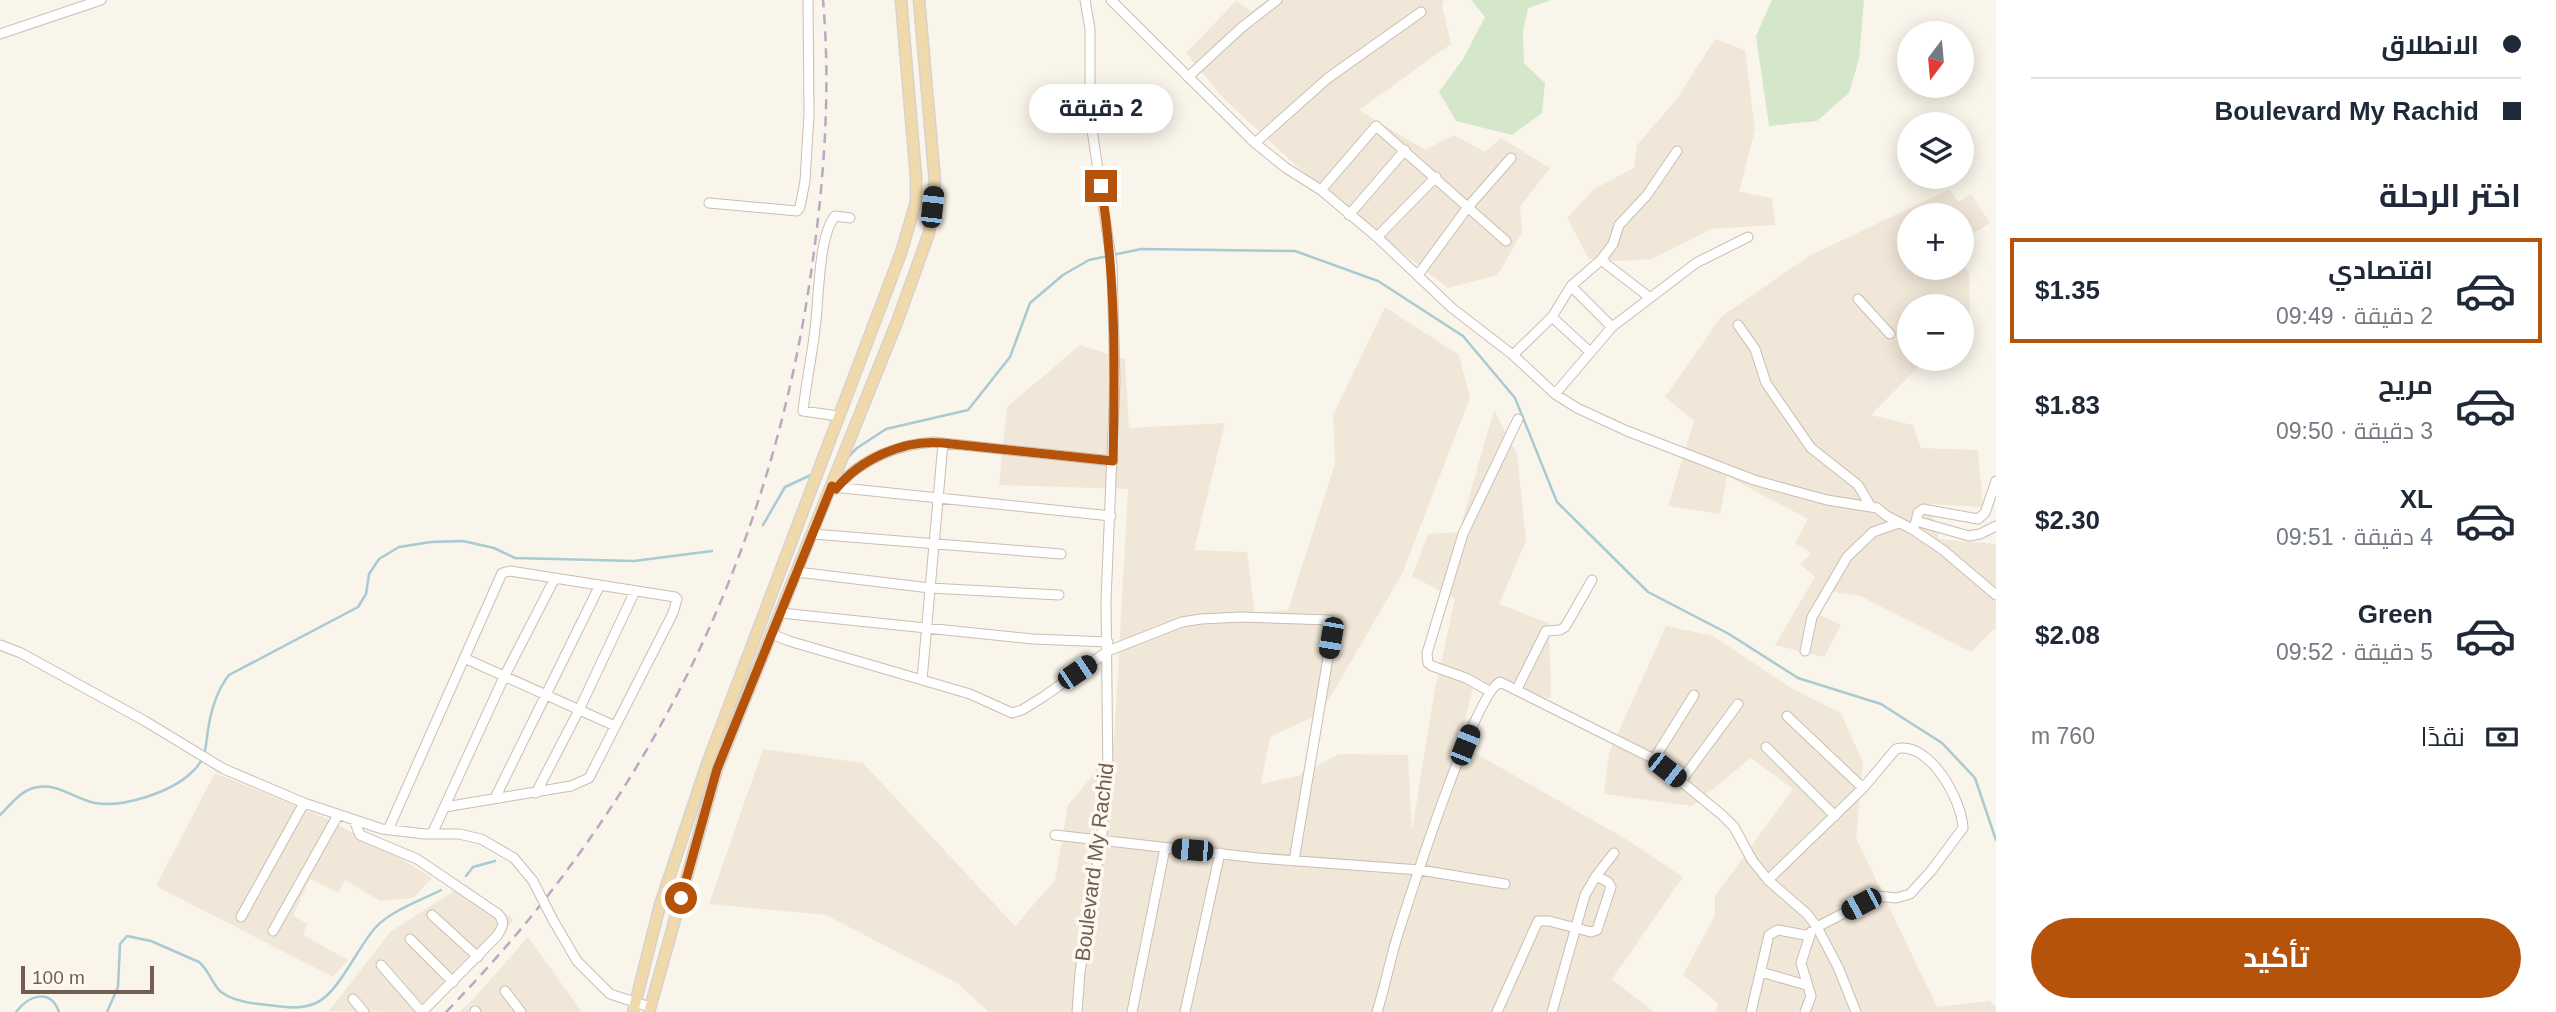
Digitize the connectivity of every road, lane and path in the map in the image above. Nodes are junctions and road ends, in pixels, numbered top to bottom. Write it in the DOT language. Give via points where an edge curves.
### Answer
graph roads {
  1 [pos="102,0"];
  2 [pos="808,0"];
  3 [pos="901,0"];
  4 [pos="919,0"];
  5 [pos="1085,0"];
  6 [pos="1111,0"];
  7 [pos="1277,0"];
  8 [pos="1421,12"];
  9 [pos="0,34"];
  10 [pos="1188,78"];
  11 [pos="1255,144"];
  12 [pos="1405,150"];
  13 [pos="1677,151"];
  14 [pos="1511,158"];
  15 [pos="1436,177"];
  16 [pos="1321,190"];
  17 [pos="709,203"];
  18 [pos="1468,207"];
  19 [pos="1349,215"];
  20 [pos="850,218"];
  21 [pos="1377,237"];
  22 [pos="1748,237"];
  23 [pos="1506,241"];
  24 [pos="1601,260"];
  25 [pos="1418,275"];
  26 [pos="1571,286"];
  27 [pos="1649,297"];
  28 [pos="1858,299"];
  29 [pos="1552,317"];
  30 [pos="1738,325"];
  31 [pos="1612,327"];
  32 [pos="1890,334"];
  33 [pos="1589,351"];
  34 [pos="1513,355"];
  35 [pos="1555,394"];
  36 [pos="838,416"];
  37 [pos="1518,419"];
  38 [pos="943,443"];
  39 [pos="1113,461"];
  40 [pos="1996,481"];
  41 [pos="834,488"];
  42 [pos="938,498"];
  43 [pos="1874,508"];
  44 [pos="1111,516"];
  45 [pos="1901,523"];
  46 [pos="1914,525"];
  47 [pos="1996,526"];
  48 [pos="813,534"];
  49 [pos="932,543"];
  50 [pos="1061,554"];
  51 [pos="797,572"];
  52 [pos="555,578"];
  53 [pos="1592,580"];
  54 [pos="600,585"];
  55 [pos="930,588"];
  56 [pos="635,591"];
  57 [pos="1059,595"];
  58 [pos="1995,596"];
  59 [pos="780,613"];
  60 [pos="928,627"];
  61 [pos="772,634"];
  62 [pos="0,645"];
  63 [pos="1108,646"];
  64 [pos="1805,651"];
  65 [pos="464,658"];
  66 [pos="505,677"];
  67 [pos="922,680"];
  68 [pos="1517,689"];
  69 [pos="1489,691"];
  70 [pos="544,694"];
  71 [pos="1694,695"];
  72 [pos="1738,704"];
  73 [pos="579,710"];
  74 [pos="1787,716"];
  75 [pos="615,726"];
  76 [pos="1766,747"];
  77 [pos="1654,760"];
  78 [pos="1681,780"];
  79 [pos="1863,788"];
  80 [pos="536,793"];
  81 [pos="495,798"];
  82 [pos="304,803"];
  83 [pos="445,807"];
  84 [pos="338,815"];
  85 [pos="1835,816"];
  86 [pos="354,820"];
  87 [pos="388,830"];
  88 [pos="432,834"];
  89 [pos="1055,835"];
  90 [pos="1101,842"];
  91 [pos="1164,848"];
  92 [pos="1220,853"];
  93 [pos="1614,853"];
  94 [pos="1294,861"];
  95 [pos="1420,870"];
  96 [pos="1596,876"];
  97 [pos="1768,880"];
  98 [pos="1505,884"];
  99 [pos="432,915"];
  100 [pos="241,917"];
  101 [pos="1816,925"];
  102 [pos="1576,928"];
  103 [pos="273,931"];
  104 [pos="1810,936"];
  105 [pos="410,939"];
  106 [pos="478,957"];
  107 [pos="381,965"];
  108 [pos="1761,972"];
  109 [pos="453,982"];
  110 [pos="1806,985"];
  111 [pos="505,991"];
  112 [pos="353,999"];
  113 [pos="633,1007"];
  114 [pos="649,1010"];
  115 [pos="364,1012"];
  116 [pos="422,1012"];
  117 [pos="521,1012"];
  118 [pos="1077,1012"];
  119 [pos="1132,1012"];
  120 [pos="1185,1012"];
  121 [pos="1377,1012"];
  122 [pos="1497,1012"];
  123 [pos="1552,1012"];
  124 [pos="1751,1012"];
  125 [pos="1805,1012"];
  126 [pos="1856,1012"];
  1 -- 9 [label="street"];
  2 -- 17 [label="street" via="809,114 800,207 797,211"];
  3 -- 36 [label="main road" via="916,202"];
  4 -- 41 [label="main road" via="935,182 929,233"];
  5 -- 39 [label="street, Boulevard My Rachid" via="1090,29 1090,116 1112,265"];
  6 -- 10 [label="street"];
  7 -- 10 [label="street"];
  8 -- 11 [label="street" via="1328,78"];
  10 -- 11 [label="street"];
  11 -- 16 [label="street"];
  12 -- 15 [label="street"];
  12 -- 16 [label="street" via="1375,126"];
  12 -- 19 [label="street"];
  13 -- 24 [label="street" via="1647,195 1619,225"];
  14 -- 18 [label="street"];
  15 -- 18 [label="street"];
  15 -- 21 [label="street"];
  16 -- 19 [label="street"];
  18 -- 23 [label="street"];
  18 -- 25 [label="street"];
  19 -- 21 [label="street"];
  20 -- 36 [label="street" via="835,216 829,225 803,411"];
  21 -- 25 [label="street"];
  22 -- 27 [label="street" via="1696,263"];
  24 -- 26 [label="street"];
  24 -- 27 [label="street"];
  25 -- 34 [label="street"];
  26 -- 29 [label="street"];
  26 -- 31 [label="street"];
  27 -- 31 [label="street"];
  28 -- 32 [label="street"];
  29 -- 33 [label="street"];
  29 -- 34 [label="street"];
  30 -- 43 [label="street" via="1755,349 1766,383 1811,448 1858,485"];
  31 -- 33 [label="street"];
  33 -- 35 [label="street"];
  34 -- 35 [label="street"];
  35 -- 43 [label="street" via="1627,431 1754,480"];
  36 -- 113 [label="main road" via="706,764"];
  37 -- 69 [label="street" via="1463,534 1427,653 1432,666"];
  38 -- 39 [label="street"];
  38 -- 41 [label="street" via="919,443 889,452 852,472"];
  38 -- 42 [label="street"];
  39 -- 44 [label="street, Boulevard My Rachid"];
  40 -- 46 [label="street" via="1985,513 1978,519 1923,509"];
  41 -- 42 [label="street"];
  41 -- 48 [label="main road"];
  42 -- 44 [label="street"];
  42 -- 49 [label="street"];
  43 -- 45 [label="street"];
  44 -- 63 [label="street, Boulevard My Rachid"];
  45 -- 46 [label="street"];
  45 -- 64 [label="street" via="1873,532 1847,557 1812,617"];
  46 -- 47 [label="street" via="1969,536"];
  46 -- 58 [label="street"];
  48 -- 49 [label="street"];
  48 -- 51 [label="main road"];
  49 -- 50 [label="street"];
  49 -- 55 [label="street"];
  51 -- 55 [label="street"];
  51 -- 59 [label="main road"];
  52 -- 54 [label="street"];
  52 -- 65 [label="street" via="502,573"];
  52 -- 66 [label="street"];
  53 -- 68 [label="street" via="1565,627 1546,631"];
  54 -- 56 [label="street"];
  54 -- 70 [label="street"];
  55 -- 57 [label="street"];
  55 -- 60 [label="street"];
  56 -- 73 [label="street"];
  56 -- 75 [label="street" via="675,597 677,602"];
  59 -- 60 [label="street"];
  59 -- 61 [label="main road"];
  60 -- 63 [label="street"];
  60 -- 67 [label="street"];
  61 -- 67 [label="street"];
  61 -- 114 [label="main road" via="717,769"];
  62 -- 82 [label="street" via="214,763"];
  63 -- 67 [label="street" via="1015,713"];
  63 -- 90 [label="street, Boulevard My Rachid" via="1108,780"];
  63 -- 94 [label="street" via="1201,619 1280,617 1332,622"];
  65 -- 66 [label="street"];
  65 -- 87 [label="street"];
  66 -- 70 [label="street"];
  66 -- 83 [label="street"];
  68 -- 69 [label="street" via="1500,682"];
  68 -- 77 [label="street"];
  69 -- 95 [label="street" via="1458,759"];
  70 -- 73 [label="street"];
  70 -- 81 [label="street"];
  71 -- 77 [label="street"];
  72 -- 78 [label="street"];
  73 -- 75 [label="street"];
  73 -- 80 [label="street"];
  74 -- 79 [label="street"];
  75 -- 80 [label="street" via="589,778"];
  76 -- 85 [label="street"];
  77 -- 78 [label="street"];
  78 -- 97 [label="street" via="1734,827"];
  79 -- 85 [label="street"];
  79 -- 101 [label="street" via="1896,749 1908,748 1947,782 1960,811 1962,830 1910,894 1896,898 1877,895"];
  80 -- 81 [label="street"];
  81 -- 83 [label="street"];
  82 -- 84 [label="street"];
  82 -- 100 [label="street"];
  83 -- 88 [label="street"];
  84 -- 86 [label="street"];
  84 -- 103 [label="street"];
  85 -- 97 [label="street"];
  86 -- 87 [label="street"];
  86 -- 106 [label="street" via="360,835 417,859 501,917 501,930"];
  87 -- 88 [label="street"];
  88 -- 113 [label="street, bridge" via="459,834 491,844 514,859 533,881 577,961 610,994"];
  89 -- 90 [label="street"];
  90 -- 91 [label="street"];
  90 -- 118 [label="street, Boulevard My Rachid"];
  91 -- 92 [label="street"];
  91 -- 119 [label="street"];
  92 -- 94 [label="street"];
  92 -- 120 [label="street"];
  93 -- 96 [label="street"];
  94 -- 95 [label="street"];
  95 -- 98 [label="street"];
  95 -- 121 [label="street"];
  96 -- 102 [label="street"];
  96 -- 102 [label="street" via="1611,887 1597,930"];
  97 -- 101 [label="street"];
  99 -- 106 [label="street"];
  101 -- 104 [label="street"];
  101 -- 126 [label="street"];
  102 -- 122 [label="street" via="1537,922"];
  102 -- 123 [label="street"];
  104 -- 108 [label="street" via="1773,931"];
  104 -- 110 [label="street" via="1801,962"];
  105 -- 109 [label="street"];
  106 -- 109 [label="street"];
  107 -- 116 [label="street"];
  108 -- 110 [label="street"];
  108 -- 124 [label="street"];
  109 -- 116 [label="street"];
  110 -- 125 [label="street" via="1811,996"];
  111 -- 117 [label="street"];
  112 -- 115 [label="street"];
  113 -- 114 [label="street"];
}
